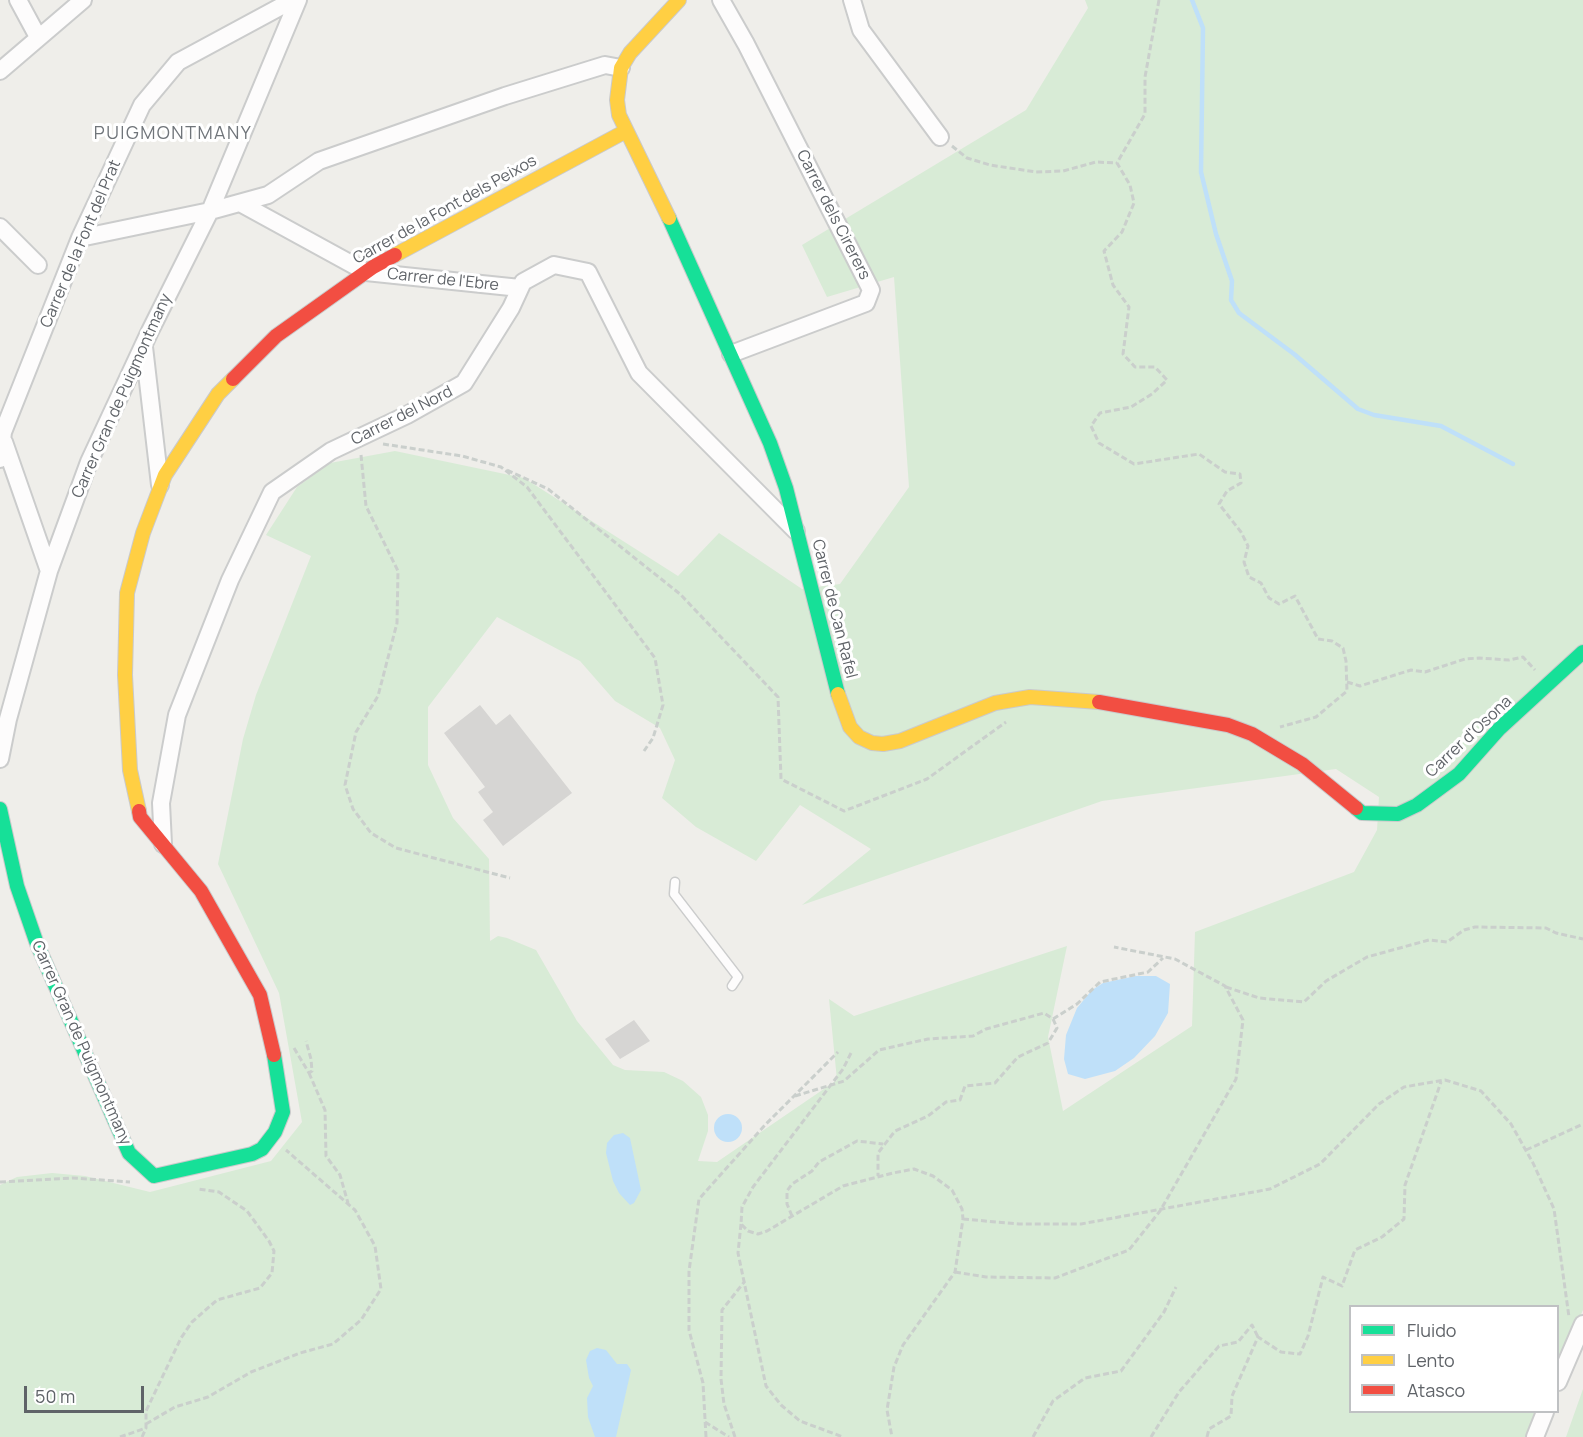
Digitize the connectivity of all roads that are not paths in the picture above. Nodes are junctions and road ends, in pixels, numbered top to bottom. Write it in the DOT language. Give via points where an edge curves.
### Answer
graph roads {
  1 [pos="18,0"];
  2 [pos="83,0"];
  3 [pos="293,0"];
  4 [pos="298,0"];
  5 [pos="678,0"];
  6 [pos="721,0"];
  7 [pos="852,0"];
  8 [pos="38,37"];
  9 [pos="621,68"];
  10 [pos="0,71"];
  11 [pos="626,131"];
  12 [pos="940,137"];
  13 [pos="240,203"];
  14 [pos="210,211"];
  15 [pos="0,227"];
  16 [pos="81,238"];
  17 [pos="38,265"];
  18 [pos="366,272"];
  19 [pos="520,288"];
  20 [pos="144,346"];
  21 [pos="731,354"];
  22 [pos="2,436"];
  23 [pos="0,459"];
  24 [pos="160,486"];
  25 [pos="798,533"];
  26 [pos="49,571"];
  27 [pos="1583,652"];
  28 [pos="0,759"];
  29 [pos="0,809"];
  30 [pos="1362,813"];
  31 [pos="163,844"];
  32 [pos="675,882"];
  33 [pos="732,986"];
  34 [pos="1583,1324"];
  35 [pos="1559,1378"];
  36 [pos="1545,1413"];
  37 [pos="1534,1437"];
  1 -- 8 [label="street"];
  2 -- 8 [label="street"];
  3 -- 16 [label="street, Carrer de la Font del Prat" via="178,62 142,105"];
  4 -- 14 [label="street, Carrer Gran de Puigmontmany"];
  5 -- 9 [label="street, Carrer de Can Rafel"];
  6 -- 21 [label="street, Carrer dels Cirerers" via="872,290 866,303"];
  7 -- 12 [label="street" via="861,30"];
  8 -- 10 [label="street"];
  9 -- 11 [label="street, Carrer de Can Rafel" via="617,100"];
  9 -- 13 [label="street" via="605,64 319,161 268,195"];
  11 -- 18 [label="street, Carrer de la Font dels Peixos"];
  11 -- 21 [label="street, Carrer de Can Rafel"];
  13 -- 14 [label="street"];
  13 -- 18 [label="street, Carrer de l'Ebre"];
  14 -- 16 [label="street"];
  14 -- 20 [label="street, Carrer Gran de Puigmontmany"];
  15 -- 17 [label="street"];
  16 -- 22 [label="street, Carrer de la Font del Prat"];
  18 -- 19 [label="street, Carrer de l'Ebre"];
  18 -- 24 [label="street, Carrer de la Font dels Peixos" via="251,358 218,394"];
  19 -- 25 [label="street, Carrer del Nord" via="523,282 554,265 588,272 639,373"];
  19 -- 31 [label="street, Carrer del Nord" via="464,383 331,451 272,492 230,580 177,715 161,803"];
  20 -- 24 [label="street"];
  20 -- 26 [label="street, Carrer Gran de Puigmontmany" via="89,462"];
  21 -- 25 [label="street, Carrer de Can Rafel" via="770,443"];
  22 -- 23 [label="street, Carrer de la Font del Prat"];
  22 -- 26 [label="street"];
  24 -- 31 [label="street, Carrer de la Font dels Peixos" via="127,593 125,675 130,770 140,817"];
  25 -- 30 [label="street, Carrer de Can Rafel" via="845,715 859,737 872,743 900,741 995,703 1030,697 1080,699 1202,719 1252,734 1302,764"];
  26 -- 28 [label="street, Carrer Gran de Puigmontmany"];
  27 -- 30 [label="street, Carrer d'Osona" via="1499,729 1459,774 1426,799 1398,814"];
  29 -- 31 [label="street, Carrer Gran de Puigmontmany" via="17,886 36,944 129,1153 154,1176 252,1154 271,1138 283,1112 260,995 201,891"];
  32 -- 33 [label="lane" via="674,894 738,977"];
  34 -- 35 [label="street"];
  36 -- 37 [label="street"];
}
